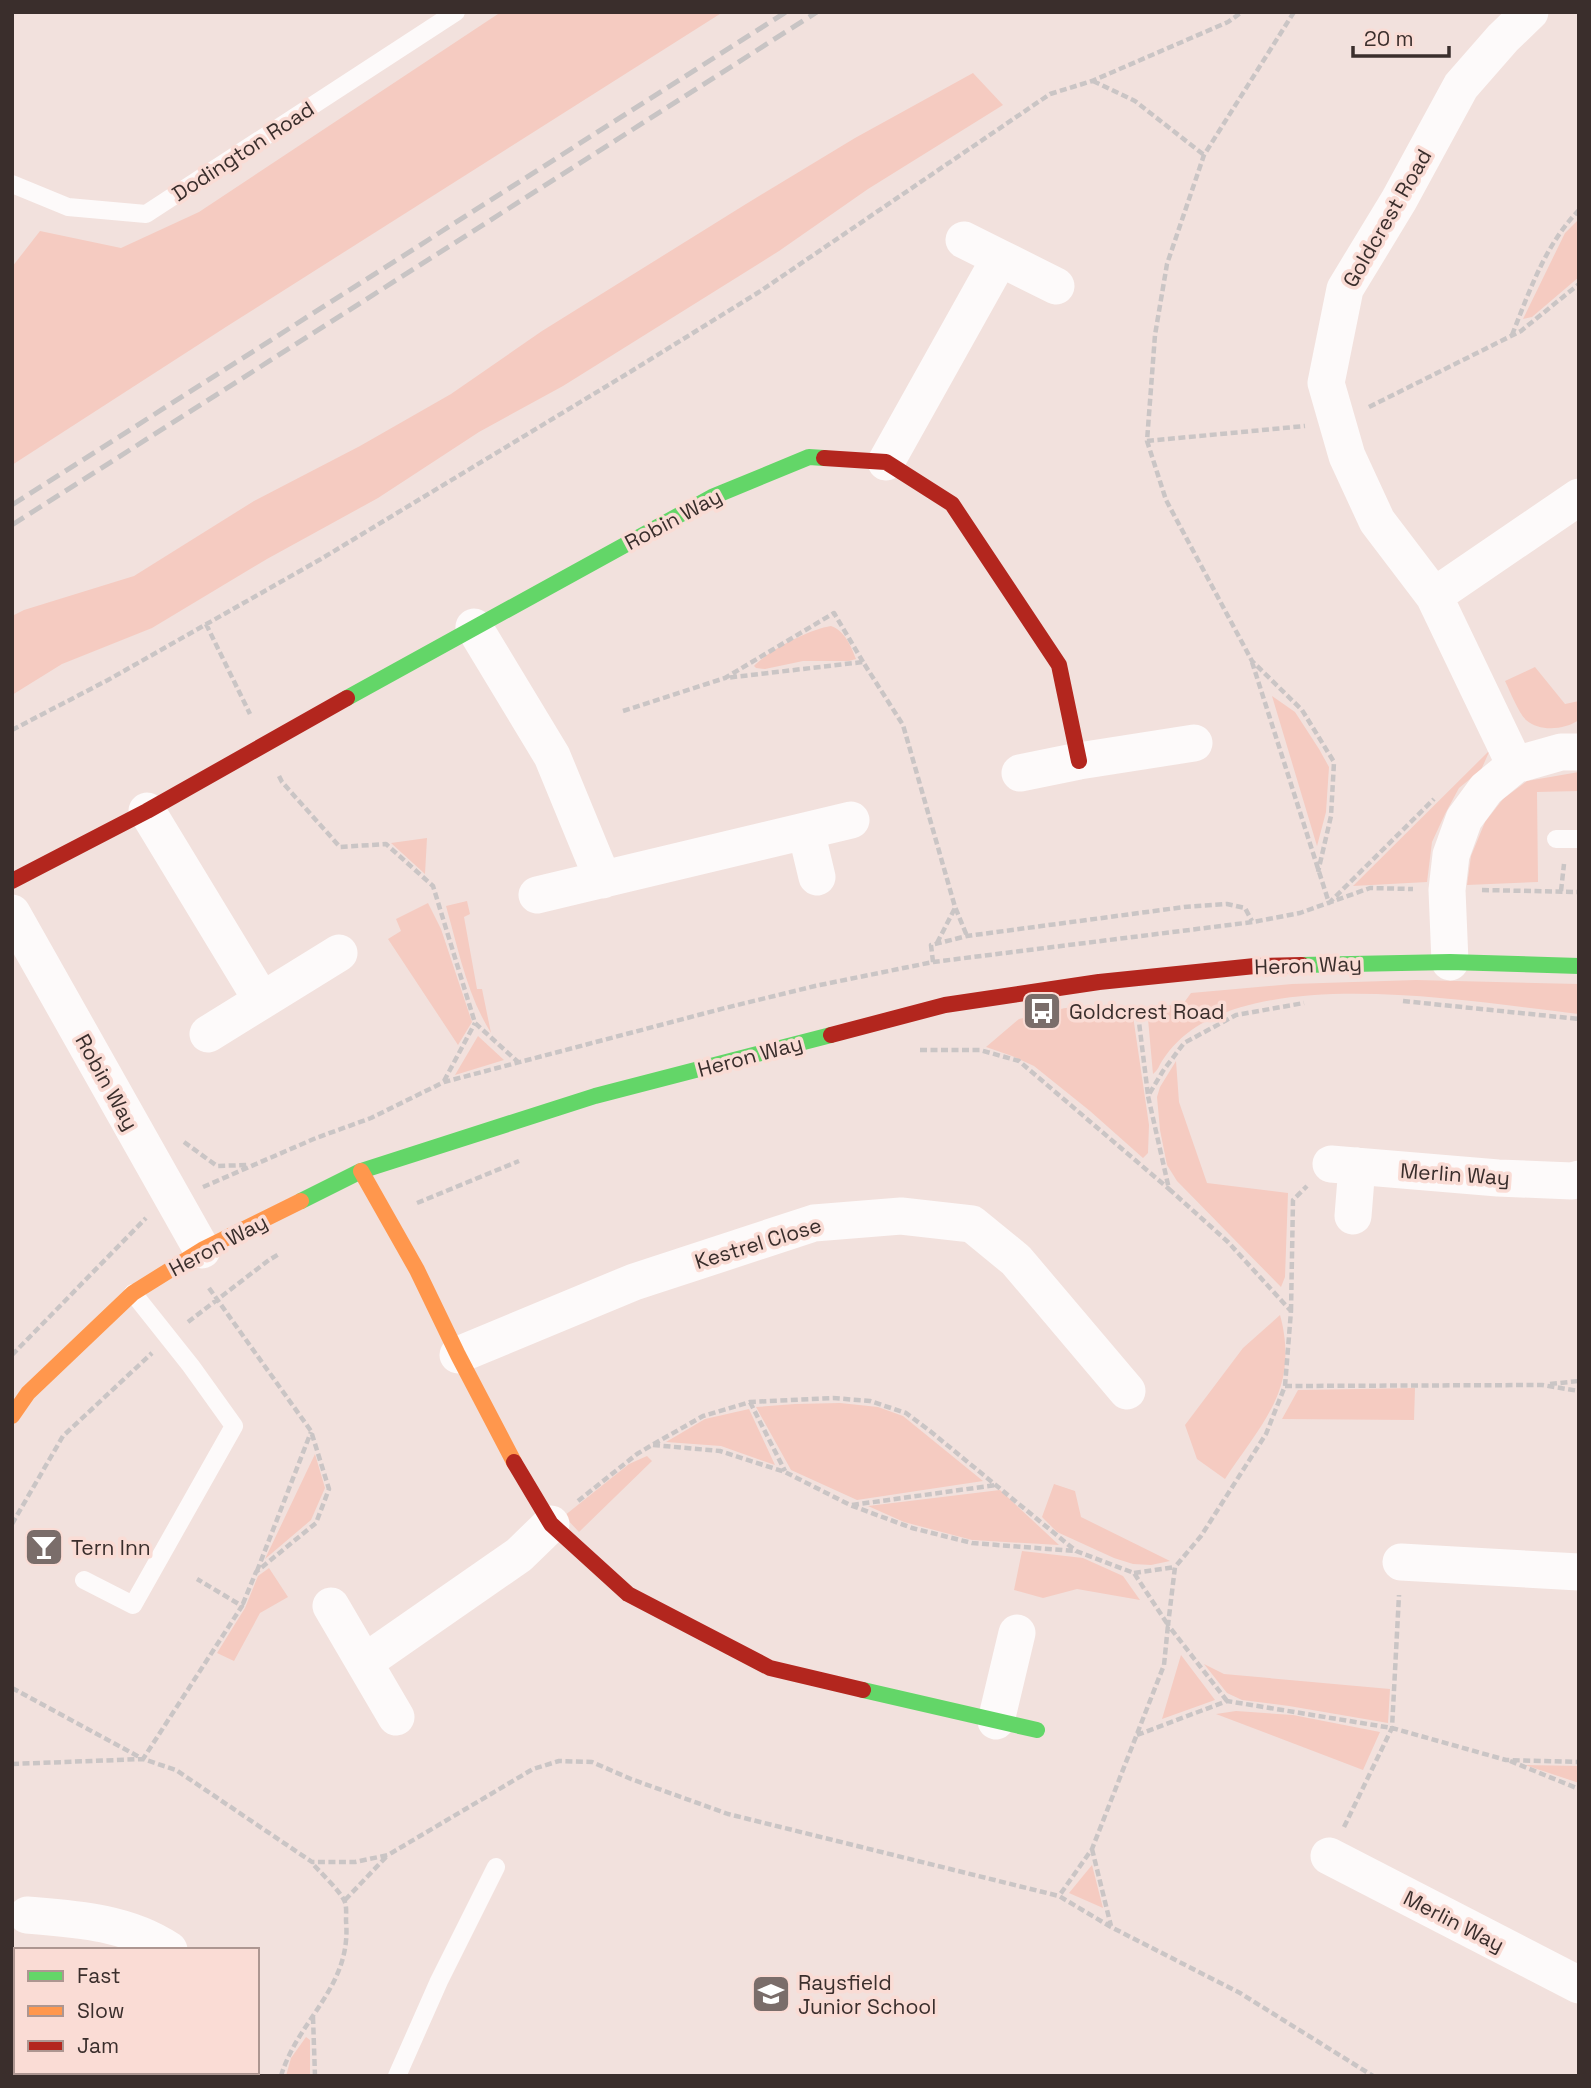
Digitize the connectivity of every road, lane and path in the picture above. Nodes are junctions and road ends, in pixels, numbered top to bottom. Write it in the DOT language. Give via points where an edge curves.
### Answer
graph roads {
  1 [pos="456,12"];
  2 [pos="1242,12"];
  3 [pos="1294,12"];
  4 [pos="1530,12"];
  5 [pos="1092,80"];
  6 [pos="1205,155"];
  7 [pos="12,184"];
  8 [pos="1579,210"];
  9 [pos="964,240"];
  10 [pos="1000,258"];
  11 [pos="1579,284"];
  12 [pos="1056,286"];
  13 [pos="1512,335"];
  14 [pos="1338,423"];
  15 [pos="1147,441"];
  16 [pos="886,462"];
  17 [pos="1579,497"];
  18 [pos="1434,596"];
  19 [pos="206,624"];
  20 [pos="474,627"];
  21 [pos="1252,661"];
  22 [pos="863,662"];
  23 [pos="724,678"];
  24 [pos="623,711"];
  25 [pos="12,730"];
  26 [pos="1194,743"];
  27 [pos="266,746"];
  28 [pos="1579,752"];
  29 [pos="1079,761"];
  30 [pos="1515,765"];
  31 [pos="1020,773"];
  32 [pos="282,782"];
  33 [pos="148,811"];
  34 [pos="852,820"];
  35 [pos="806,831"];
  36 [pos="1556,839"];
  37 [pos="1579,839"];
  38 [pos="1318,872"];
  39 [pos="817,877"];
  40 [pos="603,880"];
  41 [pos="12,881"];
  42 [pos="537,895"];
  43 [pos="1329,903"];
  44 [pos="955,907"];
  45 [pos="12,914"];
  46 [pos="967,936"];
  47 [pos="937,943"];
  48 [pos="338,953"];
  49 [pos="933,962"];
  50 [pos="1450,962"];
  51 [pos="1579,965"];
  52 [pos="261,999"];
  53 [pos="1399,1000"];
  54 [pos="1311,1002"];
  55 [pos="1138,1007"];
  56 [pos="1579,1019"];
  57 [pos="475,1023"];
  58 [pos="208,1034"];
  59 [pos="911,1052"];
  60 [pos="518,1062"];
  61 [pos="444,1082"];
  62 [pos="1148,1096"];
  63 [pos="520,1160"];
  64 [pos="361,1171"];
  65 [pos="1579,1179"];
  66 [pos="1169,1189"];
  67 [pos="173,1200"];
  68 [pos="1293,1200"];
  69 [pos="382,1209"];
  70 [pos="1353,1216"];
  71 [pos="280,1254"];
  72 [pos="195,1255"];
  73 [pos="134,1293"];
  74 [pos="217,1299"];
  75 [pos="1291,1311"];
  76 [pos="168,1337"];
  77 [pos="12,1355"];
  78 [pos="458,1355"];
  79 [pos="1579,1381"];
  80 [pos="1542,1385"];
  81 [pos="1285,1386"];
  82 [pos="1127,1391"];
  83 [pos="1579,1391"];
  84 [pos="750,1402"];
  85 [pos="12,1416"];
  86 [pos="312,1431"];
  87 [pos="652,1445"];
  88 [pos="785,1472"];
  89 [pos="997,1484"];
  90 [pos="850,1505"];
  91 [pos="12,1524"];
  92 [pos="551,1524"];
  93 [pos="1076,1551"];
  94 [pos="1401,1562"];
  95 [pos="1175,1567"];
  96 [pos="256,1572"];
  97 [pos="1579,1572"];
  98 [pos="1134,1573"];
  99 [pos="197,1579"];
  100 [pos="84,1580"];
  101 [pos="242,1606"];
  102 [pos="331,1606"];
  103 [pos="1168,1625"];
  104 [pos="1017,1633"];
  105 [pos="365,1662"];
  106 [pos="12,1688"];
  107 [pos="1227,1701"];
  108 [pos="396,1717"];
  109 [pos="996,1721"];
  110 [pos="1392,1728"];
  111 [pos="1038,1730"];
  112 [pos="1137,1735"];
  113 [pos="143,1759"];
  114 [pos="1506,1760"];
  115 [pos="1579,1762"];
  116 [pos="12,1764"];
  117 [pos="1579,1789"];
  118 [pos="1092,1849"];
  119 [pos="388,1855"];
  120 [pos="1329,1856"];
  121 [pos="312,1862"];
  122 [pos="496,1867"];
  123 [pos="1059,1896"];
  124 [pos="345,1900"];
  125 [pos="27,1915"];
  126 [pos="1111,1927"];
  127 [pos="163,1948"];
  128 [pos="1579,1985"];
  129 [pos="313,2016"];
  130 [pos="281,2076"];
  131 [pos="315,2076"];
  132 [pos="397,2076"];
  133 [pos="1373,2076"];
  1 -- 7 [label="lane, Dodington Road" via="146,214 68,207"];
  2 -- 5 [label="path"];
  3 -- 6 [label="path"];
  4 -- 14 [label="street, Goldcrest Road" via="1461,86 1345,289 1326,383"];
  5 -- 6 [label="path" via="1135,101"];
  5 -- 19 [label="path" via="1049,94 759,292 463,474"];
  6 -- 15 [label="path" via="1167,264 1155,335"];
  8 -- 13 [label="path" via="1553,241"];
  9 -- 10 [label="street"];
  10 -- 12 [label="street"];
  10 -- 16 [label="street"];
  11 -- 13 [label="path"];
  13 -- 14 [label="path"];
  14 -- 15 [label="path"];
  14 -- 18 [label="street, Goldcrest Road" via="1347,456 1377,521"];
  15 -- 21 [label="path" via="1166,500"];
  16 -- 20 [label="street, Robin Way" via="809,457 724,492"];
  16 -- 29 [label="street, Robin Way" via="952,504 1059,665"];
  17 -- 18 [label="street"];
  18 -- 30 [label="street, Goldcrest Road"];
  19 -- 25 [label="path"];
  19 -- 27 [label="path"];
  20 -- 27 [label="street, Robin Way"];
  20 -- 40 [label="street" via="552,756"];
  21 -- 38 [label="path"];
  21 -- 38 [label="path" via="1302,710 1334,762 1331,816"];
  22 -- 23 [label="path"];
  22 -- 23 [label="path" via="834,613"];
  22 -- 44 [label="path" via="903,725"];
  23 -- 24 [label="path"];
  26 -- 29 [label="street"];
  27 -- 33 [label="street, Robin Way"];
  28 -- 30 [label="street" via="1561,752"];
  29 -- 31 [label="street"];
  30 -- 50 [label="street" via="1486,789 1464,819 1451,855 1447,890"];
  32 -- 57 [label="path" via="340,847 386,844 433,886"];
  33 -- 41 [label="street, Robin Way"];
  33 -- 52 [label="street"];
  34 -- 35 [label="street"];
  35 -- 39 [label="street"];
  35 -- 40 [label="street"];
  36 -- 37 [label="lane"];
  38 -- 43 [label="path"];
  40 -- 42 [label="street"];
  44 -- 46 [label="path"];
  44 -- 47 [label="path"];
  45 -- 67 [label="street, Robin Way"];
  46 -- 47 [label="path"];
  46 -- 49 [label="path" via="1227,904 1245,908 1253,922"];
  47 -- 49 [label="path" via="931,945"];
  48 -- 52 [label="street"];
  49 -- 60 [label="path" via="815,986"];
  50 -- 51 [label="street, Heron Way"];
  50 -- 64 [label="street, Heron Way" via="1255,966 1099,982 945,1005 595,1096"];
  52 -- 58 [label="street"];
  53 -- 56 [label="path"];
  54 -- 62 [label="path" via="1236,1015 1184,1043"];
  55 -- 62 [label="path"];
  57 -- 60 [label="path"];
  57 -- 61 [label="path"];
  59 -- 66 [label="path" via="980,1050 1019,1061"];
  60 -- 61 [label="path"];
  61 -- 67 [label="path" via="371,1118"];
  62 -- 66 [label="path"];
  63 -- 69 [label="path" via="410,1206"];
  64 -- 69 [label="street"];
  64 -- 72 [label="street, Heron Way"];
  65 -- 70 [label="street, Merlin Way" via="1498,1178 1344,1165"];
  66 -- 75 [label="path" via="1228,1242"];
  67 -- 72 [label="street, Robin Way"];
  67 -- 77 [label="path" via="146,1218"];
  68 -- 75 [label="path"];
  69 -- 78 [label="street"];
  71 -- 74 [label="path"];
  72 -- 73 [label="street, Heron Way"];
  72 -- 74 [label="path"];
  73 -- 76 [label="lane"];
  73 -- 85 [label="street, Heron Way" via="28,1393"];
  74 -- 76 [label="path"];
  74 -- 86 [label="path"];
  75 -- 81 [label="path"];
  76 -- 91 [label="path" via="63,1436"];
  76 -- 100 [label="lane" via="234,1426 134,1605"];
  78 -- 82 [label="street, Kestrel Close" via="634,1282 814,1223 901,1216 972,1224 1016,1260"];
  78 -- 92 [label="street"];
  79 -- 80 [label="path"];
  80 -- 81 [label="path"];
  80 -- 83 [label="path"];
  81 -- 95 [label="path" via="1266,1434 1201,1536"];
  84 -- 87 [label="path" via="703,1416"];
  84 -- 88 [label="path"];
  84 -- 89 [label="path" via="870,1401 906,1413"];
  86 -- 96 [label="path"];
  86 -- 96 [label="path" via="329,1489 316,1523"];
  87 -- 88 [label="path" via="720,1451"];
  87 -- 92 [label="path"];
  88 -- 90 [label="path"];
  89 -- 90 [label="path"];
  89 -- 93 [label="path"];
  90 -- 93 [label="path" via="912,1528 972,1543"];
  92 -- 105 [label="street" via="519,1555"];
  92 -- 109 [label="street" via="628,1594 770,1668"];
  93 -- 98 [label="path"];
  94 -- 97 [label="street"];
  94 -- 110 [label="path"];
  95 -- 98 [label="path"];
  95 -- 103 [label="path"];
  96 -- 101 [label="path"];
  98 -- 103 [label="path"];
  99 -- 101 [label="path"];
  101 -- 113 [label="path"];
  102 -- 105 [label="street"];
  103 -- 107 [label="path"];
  103 -- 112 [label="path" via="1164,1665"];
  104 -- 109 [label="street"];
  105 -- 108 [label="street"];
  106 -- 113 [label="path"];
  107 -- 110 [label="path"];
  107 -- 112 [label="path"];
  109 -- 111 [label="street"];
  110 -- 114 [label="path"];
  110 -- 120 [label="path"];
  112 -- 118 [label="path"];
  113 -- 116 [label="path"];
  113 -- 121 [label="path" via="176,1770"];
  114 -- 115 [label="path"];
  114 -- 117 [label="path"];
  118 -- 123 [label="path"];
  118 -- 126 [label="path"];
  119 -- 121 [label="path" via="355,1862"];
  119 -- 123 [label="path" via="533,1769 559,1761 592,1762 728,1814"];
  119 -- 124 [label="path"];
  120 -- 128 [label="street, Merlin Way"];
  121 -- 124 [label="path"];
  122 -- 132 [label="lane"];
  123 -- 126 [label="path"];
  124 -- 129 [label="path" via="345,1952 336,1980"];
  125 -- 127 [label="street" via="96,1921"];
  126 -- 133 [label="path" via="1240,1993"];
  129 -- 130 [label="path" via="286,2057"];
  129 -- 131 [label="path"];
}
